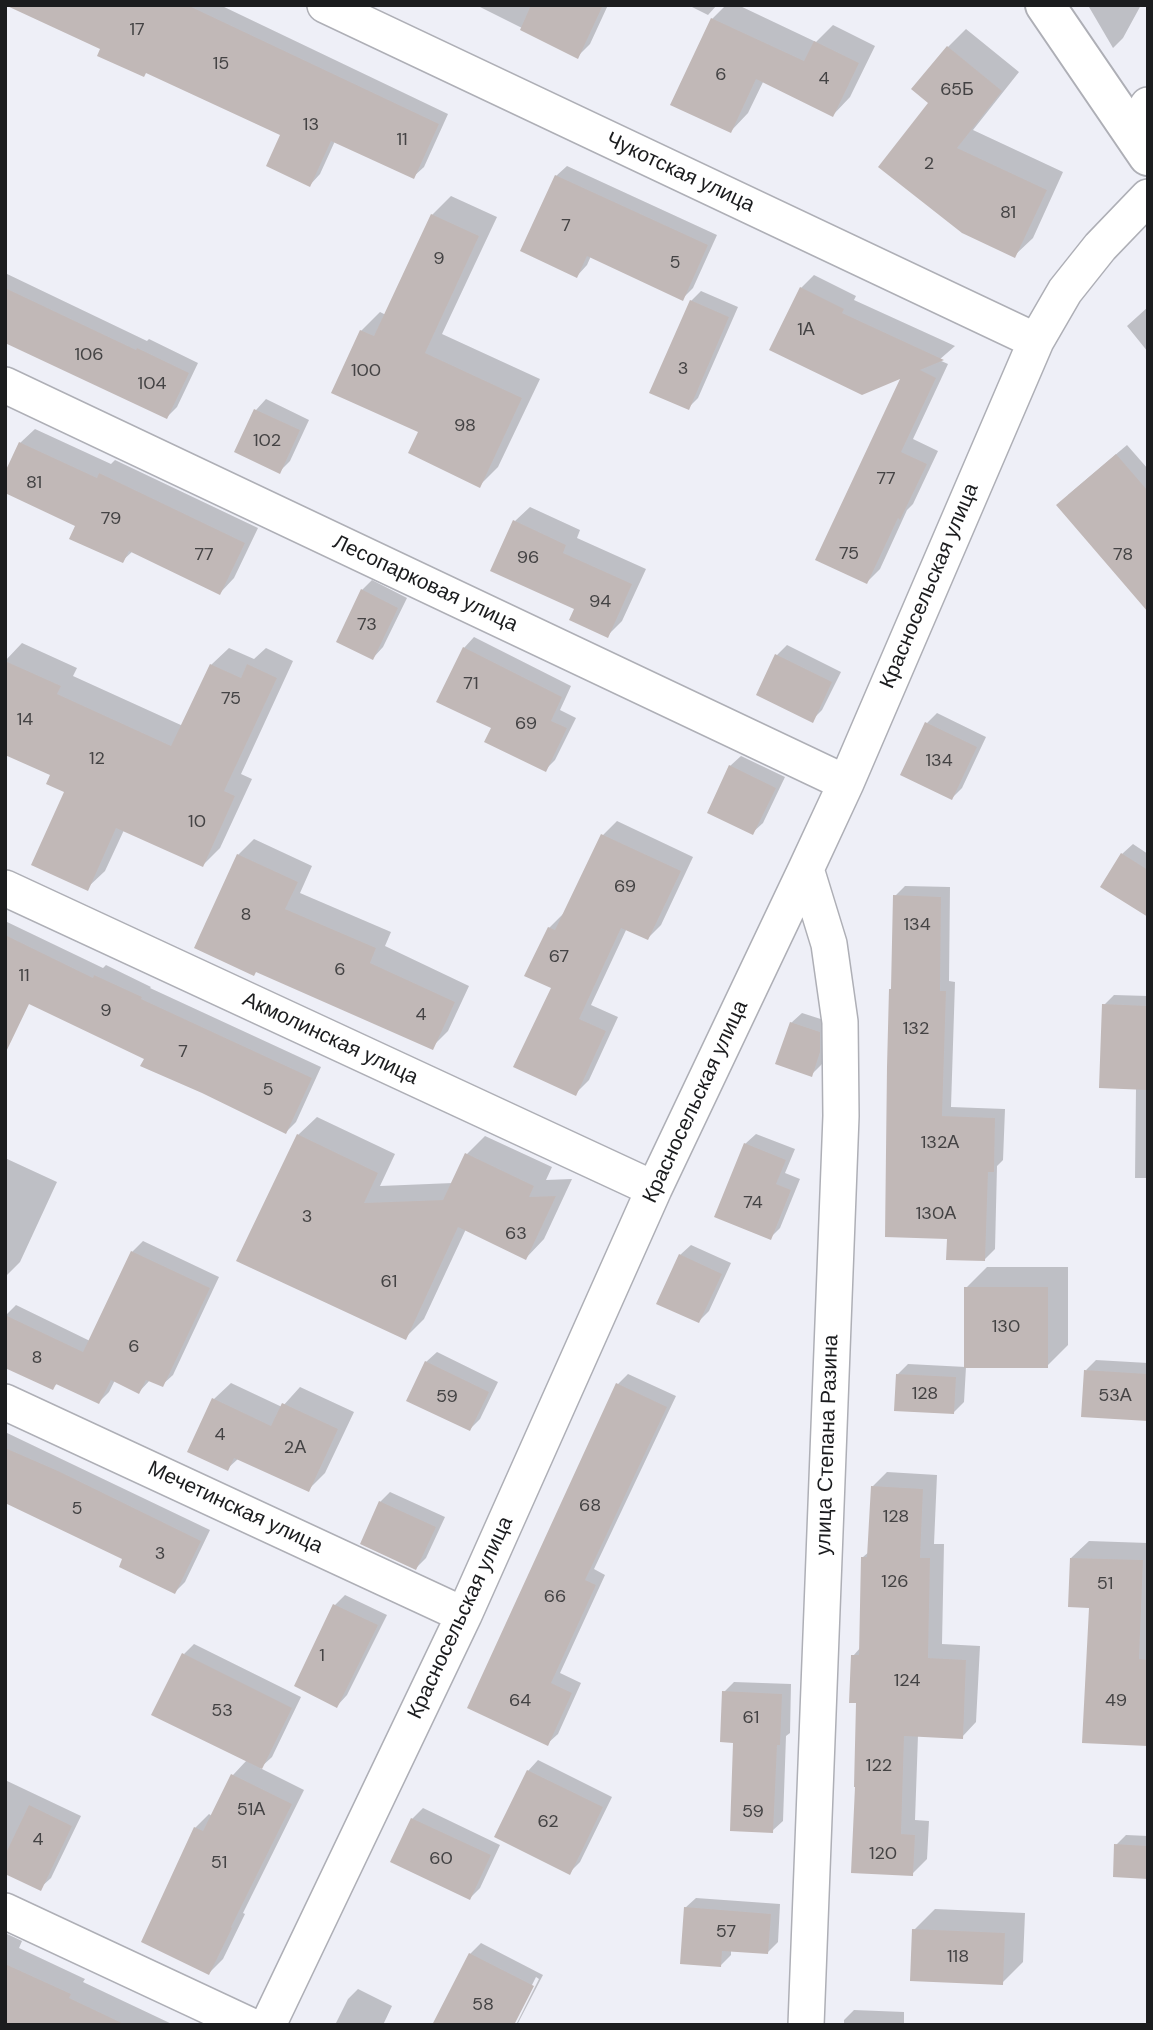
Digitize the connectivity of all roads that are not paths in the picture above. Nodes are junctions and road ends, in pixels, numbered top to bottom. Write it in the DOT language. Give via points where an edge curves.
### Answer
graph roads {
  1 [pos="325,5"];
  2 [pos="1045,5"];
  3 [pos="1143,131"];
  4 [pos="1148,197"];
  5 [pos="1036,341"];
  6 [pos="5,384"];
  7 [pos="846,783"];
  8 [pos="806,869"];
  9 [pos="5,888"];
  10 [pos="654,1189"];
  11 [pos="5,1402"];
  12 [pos="464,1615"];
  13 [pos="5,1911"];
  14 [pos="249,2025"];
  15 [pos="268,2025"];
  16 [pos="806,2025"];
  1 -- 5 [label="street, Чукотская улица"];
  2 -- 3 [label="street"];
  4 -- 5 [label="street, Красносельская улица" via="1065,291"];
  5 -- 7 [label="street, Красносельская улица"];
  6 -- 7 [label="street, Лесопарковая улица"];
  7 -- 8 [label="street, Красносельская улица"];
  8 -- 10 [label="street, Красносельская улица"];
  8 -- 16 [label="street, улица Степана Разина" via="829,944 841,1022"];
  9 -- 10 [label="street, Акмолинская улица"];
  10 -- 12 [label="street, Красносельская улица"];
  11 -- 12 [label="street, Мечетинская улица"];
  12 -- 15 [label="street, Красносельская улица"];
  13 -- 14 [label="street"];
}
